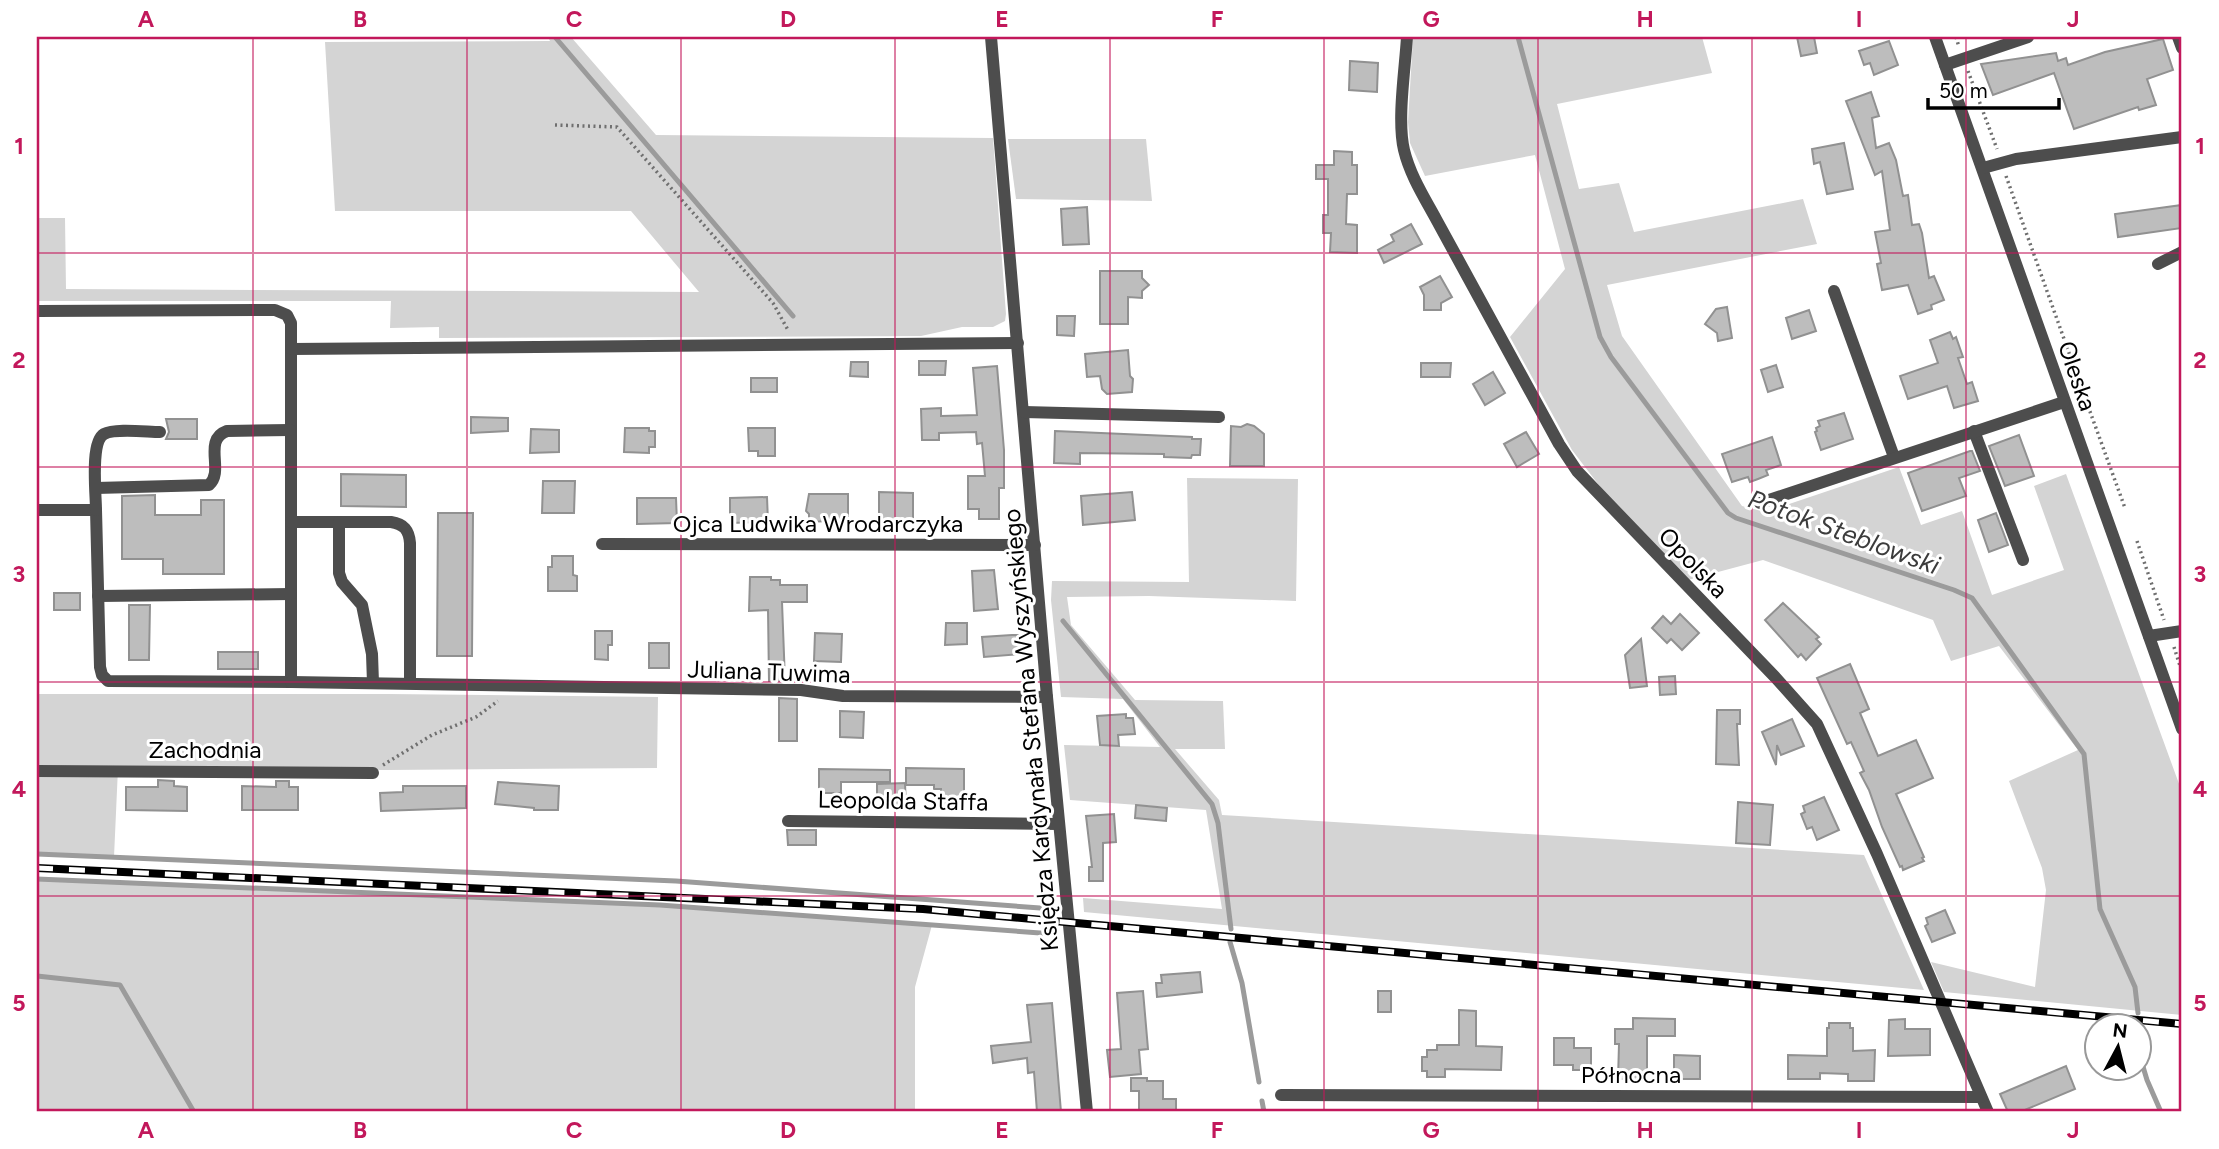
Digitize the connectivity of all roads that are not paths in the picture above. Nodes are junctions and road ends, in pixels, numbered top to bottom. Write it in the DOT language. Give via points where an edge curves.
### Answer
graph roads {
  1 [pos="991,37"];
  2 [pos="1407,37"];
  3 [pos="1935,37"];
  4 [pos="2028,37"];
  5 [pos="2178,37"];
  6 [pos="2182,48"];
  7 [pos="1945,65"];
  8 [pos="2182,137"];
  9 [pos="1983,169"];
  10 [pos="2182,251"];
  11 [pos="2158,264"];
  12 [pos="1834,291"];
  13 [pos="37,310"];
  14 [pos="1018,343"];
  15 [pos="291,349"];
  16 [pos="2064,402"];
  17 [pos="1024,412"];
  18 [pos="1219,417"];
  19 [pos="290,430"];
  20 [pos="1974,431"];
  21 [pos="160,432"];
  22 [pos="1894,457"];
  23 [pos="96,488"];
  24 [pos="1760,503"];
  25 [pos="37,510"];
  26 [pos="96,510"];
  27 [pos="291,522"];
  28 [pos="339,522"];
  29 [pos="602,544"];
  30 [pos="1035,545"];
  31 [pos="2023,560"];
  32 [pos="291,594"];
  33 [pos="98,596"];
  34 [pos="2182,631"];
  35 [pos="2150,636"];
  36 [pos="291,682"];
  37 [pos="373,682"];
  38 [pos="410,683"];
  39 [pos="1048,697"];
  40 [pos="2182,729"];
  41 [pos="37,771"];
  42 [pos="373,773"];
  43 [pos="788,821"];
  44 [pos="1059,824"];
  45 [pos="1281,1095"];
  46 [pos="1981,1097"];
  47 [pos="1087,1112"];
  48 [pos="1988,1112"];
  1 -- 14 [label="street, Księdza Kardynała Stefana Wyszyńskiego"];
  2 -- 46 [label="street, Opolska" via="1403,147 1416,183 1577,471 1817,724"];
  3 -- 7 [label="street, Oleska"];
  4 -- 7 [label="street"];
  5 -- 6 [label="street"];
  7 -- 9 [label="street, Oleska"];
  8 -- 9 [label="street" via="2017,159"];
  9 -- 16 [label="street, Oleska"];
  10 -- 11 [label="street"];
  12 -- 22 [label="street"];
  13 -- 15 [label="street" via="279,310 289,318"];
  14 -- 15 [label="street"];
  14 -- 17 [label="street, Księdza Kardynała Stefana Wyszyńskiego"];
  15 -- 19 [label="street"];
  16 -- 20 [label="street"];
  16 -- 35 [label="street, Oleska"];
  17 -- 18 [label="street"];
  17 -- 30 [label="street, Księdza Kardynała Stefana Wyszyńskiego"];
  19 -- 23 [label="street" via="220,434 209,485"];
  19 -- 27 [label="street"];
  20 -- 22 [label="street"];
  20 -- 31 [label="street"];
  21 -- 23 [label="street" via="103,435 96,450"];
  22 -- 24 [label="street"];
  23 -- 26 [label="street"];
  25 -- 26 [label="street"];
  26 -- 33 [label="street"];
  27 -- 28 [label="street"];
  27 -- 32 [label="street"];
  28 -- 37 [label="street" via="339,573 362,605"];
  28 -- 38 [label="street" via="391,522 407,531"];
  29 -- 30 [label="street, Ojca Ludwika Wrodarczyka"];
  30 -- 39 [label="street, Księdza Kardynała Stefana Wyszyńskiego"];
  32 -- 33 [label="street"];
  32 -- 36 [label="street"];
  33 -- 36 [label="street, Juliana Tuwima" via="100,667 108,681"];
  34 -- 35 [label="street"];
  35 -- 40 [label="street, Oleska"];
  36 -- 37 [label="street, Juliana Tuwima"];
  37 -- 38 [label="street, Juliana Tuwima"];
  38 -- 39 [label="street, Juliana Tuwima"];
  39 -- 44 [label="street, Księdza Kardynała Stefana Wyszyńskiego"];
  41 -- 42 [label="street, Zachodnia"];
  43 -- 44 [label="street, Leopolda Staffa"];
  44 -- 47 [label="street, Księdza Kardynała Stefana Wyszyńskiego"];
  45 -- 46 [label="street, Północna"];
  46 -- 48 [label="street, Opolska"];
}
